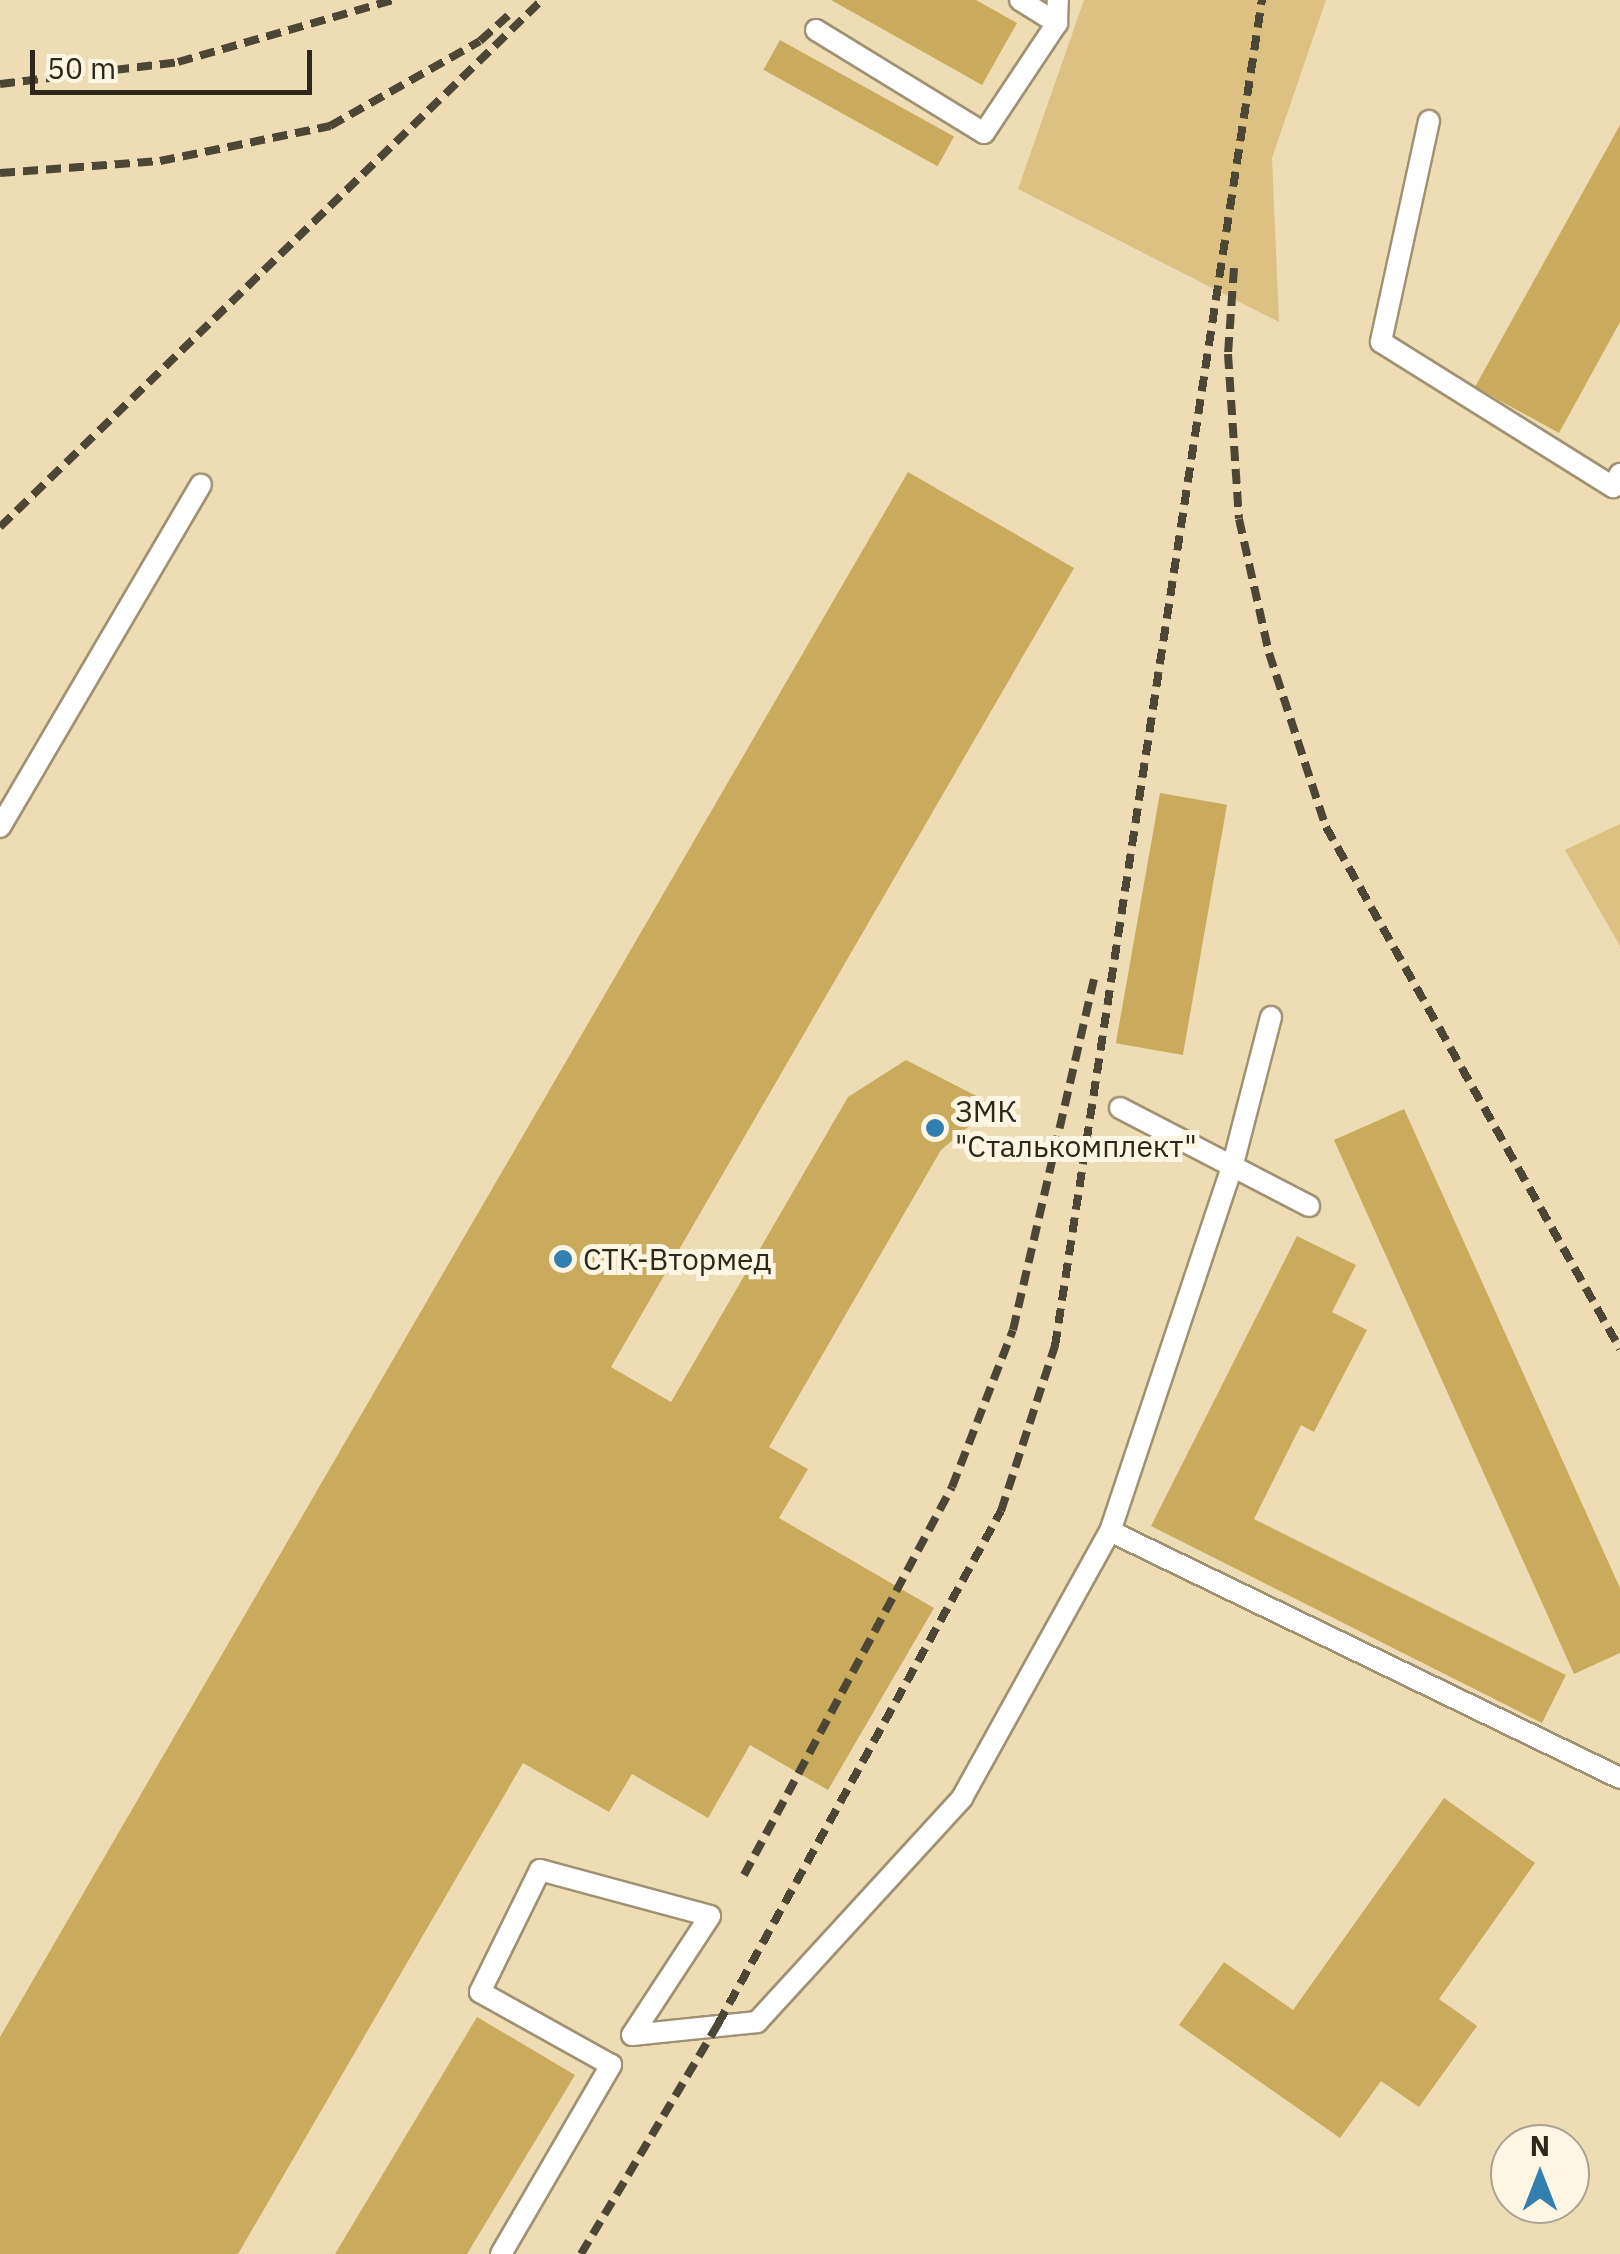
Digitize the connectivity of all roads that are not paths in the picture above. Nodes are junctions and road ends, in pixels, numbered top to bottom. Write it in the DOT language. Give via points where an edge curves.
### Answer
graph roads {
  1 [pos="1020,0"];
  2 [pos="1058,0"];
  3 [pos="1058,23"];
  4 [pos="816,30"];
  5 [pos="1429,121"];
  6 [pos="1620,474"];
  7 [pos="201,485"];
  8 [pos="0,826"];
  9 [pos="1272,1018"];
  10 [pos="1120,1108"];
  11 [pos="1232,1164"];
  12 [pos="1309,1206"];
  13 [pos="1110,1531"];
  14 [pos="1620,1778"];
  15 [pos="500,2254"];
  1 -- 3 [label="lane"];
  2 -- 3 [label="lane"];
  3 -- 4 [label="lane" via="984,133"];
  5 -- 6 [label="lane" via="1381,342 1613,487"];
  7 -- 8 [label="lane"];
  9 -- 11 [label="lane"];
  10 -- 11 [label="lane"];
  11 -- 12 [label="lane"];
  11 -- 13 [label="lane"];
  13 -- 14 [label="lane"];
  13 -- 15 [label="lane" via="962,1798 757,2022 632,2035 710,1916 540,1870 480,1992 611,2065"];
}
